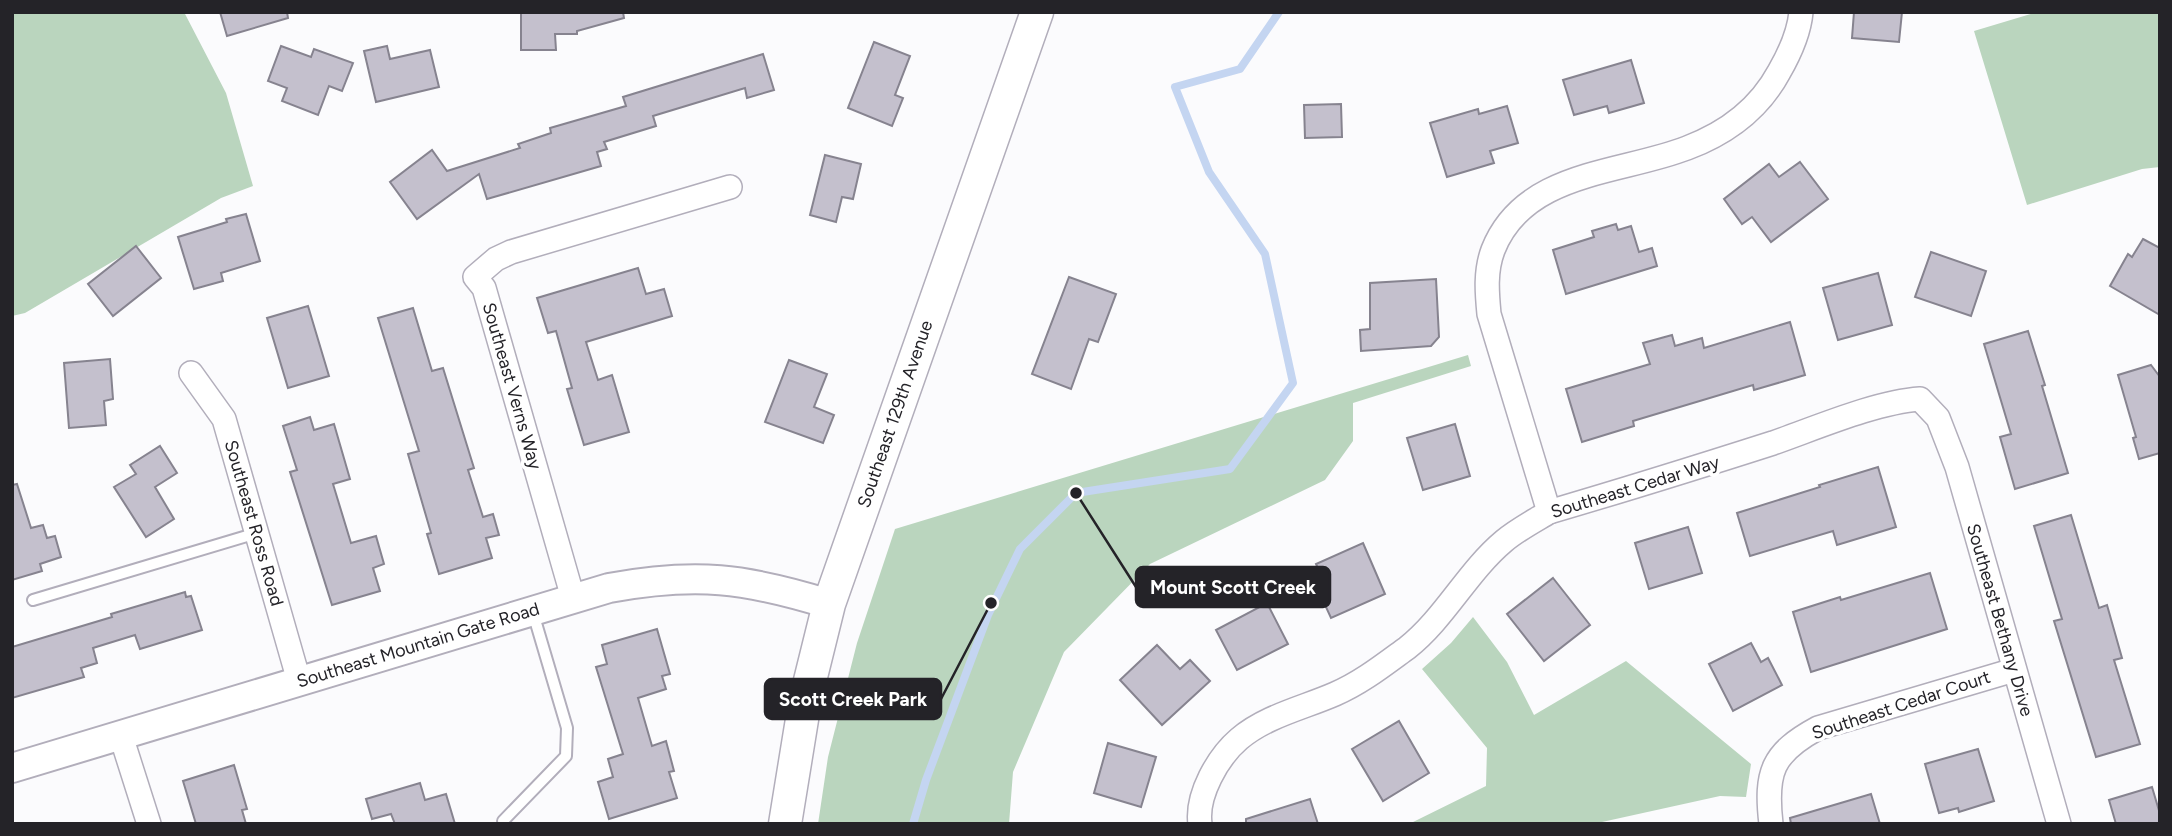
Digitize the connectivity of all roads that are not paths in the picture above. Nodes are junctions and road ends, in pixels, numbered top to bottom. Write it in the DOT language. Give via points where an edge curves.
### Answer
graph roads {
  1 [pos="1037,12"];
  2 [pos="1801,12"];
  3 [pos="730,187"];
  4 [pos="191,373"];
  5 [pos="1938,418"];
  6 [pos="1549,512"];
  7 [pos="257,533"];
  8 [pos="572,598"];
  9 [pos="33,600"];
  10 [pos="829,604"];
  11 [pos="532,610"];
  12 [pos="2014,670"];
  13 [pos="299,681"];
  14 [pos="121,736"];
  15 [pos="12,768"];
  16 [pos="503,821"];
  17 [pos="149,824"];
  18 [pos="785,824"];
  19 [pos="1200,824"];
  20 [pos="1771,824"];
  21 [pos="2059,824"];
  1 -- 10 [label="main road, Southeast 129th Avenue"];
  2 -- 6 [label="street" via="1792,49 1772,86 1751,111 1686,149 1558,186 1533,199 1509,221 1493,251 1487,281 1489,314"];
  3 -- 8 [label="street, Southeast Verns Way" via="511,252 475,277 484,288"];
  4 -- 7 [label="street, Southeast Ross Road" via="224,419"];
  5 -- 6 [label="street, Southeast Cedar Way" via="1920,399 1905,400"];
  5 -- 12 [label="street, Southeast Bethany Drive" via="1957,467"];
  6 -- 19 [label="street, Southeast Cedar Way" via="1503,541 1410,646 1338,692 1264,722 1238,740 1218,763 1205,789"];
  7 -- 9 [label="lane"];
  7 -- 13 [label="street, Southeast Ross Road"];
  8 -- 10 [label="street, Southeast Mountain Gate Road" via="660,580 708,578 756,584"];
  8 -- 11 [label="street, Southeast Mountain Gate Road"];
  10 -- 18 [label="main road, Southeast 129th Avenue" via="805,701"];
  11 -- 13 [label="street, Southeast Mountain Gate Road"];
  11 -- 16 [label="lane" via="567,728 566,756"];
  12 -- 20 [label="street, Southeast Cedar Court" via="1818,728 1796,740 1782,754 1773,774 1768,794"];
  12 -- 21 [label="street, Southeast Bethany Drive"];
  13 -- 14 [label="street, Southeast Mountain Gate Road"];
  14 -- 15 [label="street, Southeast Mountain Gate Road"];
  14 -- 17 [label="street"];
}
